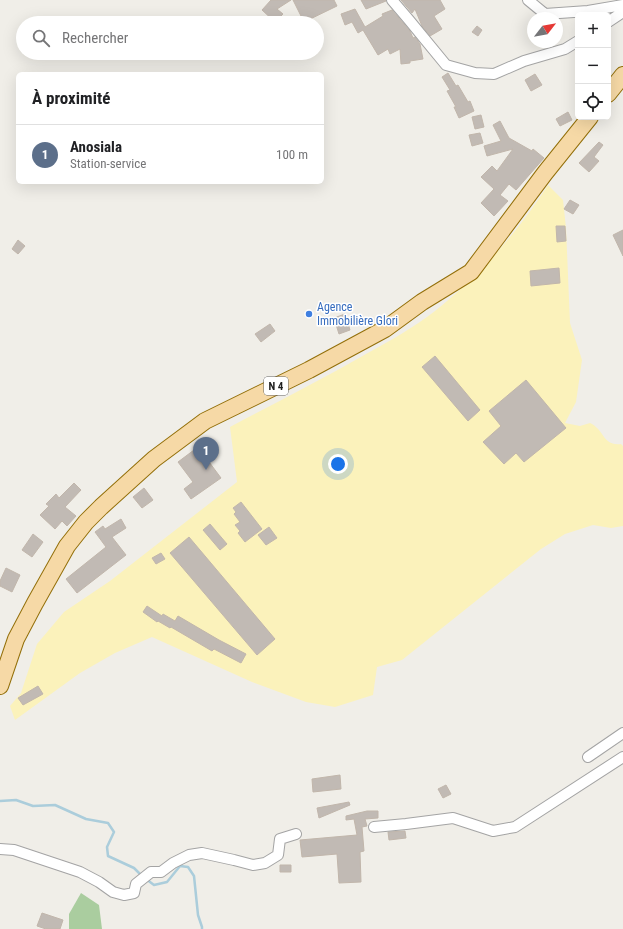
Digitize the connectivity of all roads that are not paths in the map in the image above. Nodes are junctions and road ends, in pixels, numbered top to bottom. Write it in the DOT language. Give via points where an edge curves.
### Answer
graph roads {
  1 [pos="392,0"];
  2 [pos="528,0"];
  3 [pos="623,5"];
  4 [pos="623,12"];
  5 [pos="611,20"];
  6 [pos="575,43"];
  7 [pos="623,75"];
  8 [pos="611,90"];
  9 [pos="588,120"];
  10 [pos="0,686"];
  11 [pos="623,733"];
  12 [pos="588,757"];
  13 [pos="623,757"];
  14 [pos="374,827"];
  15 [pos="296,834"];
  16 [pos="0,849"];
  1 -- 6 [label="street" via="446,65 475,73 494,74 524,61 565,49"];
  2 -- 3 [label="street" via="545,14"];
  4 -- 5 [label="street"];
  7 -- 8 [label="main road"];
  9 -- 10 [label="main road, N 4" via="471,272 422,302 385,329 205,421 154,459 101,507 67,546 16,639"];
  11 -- 12 [label="street"];
  13 -- 14 [label="street" via="515,827 493,831 453,818"];
  15 -- 16 [label="street" via="280,839 278,855 264,863 253,865 202,852 188,855 161,872 151,872 136,884 134,893 124,895 113,892 80,872 14,850"];
}
